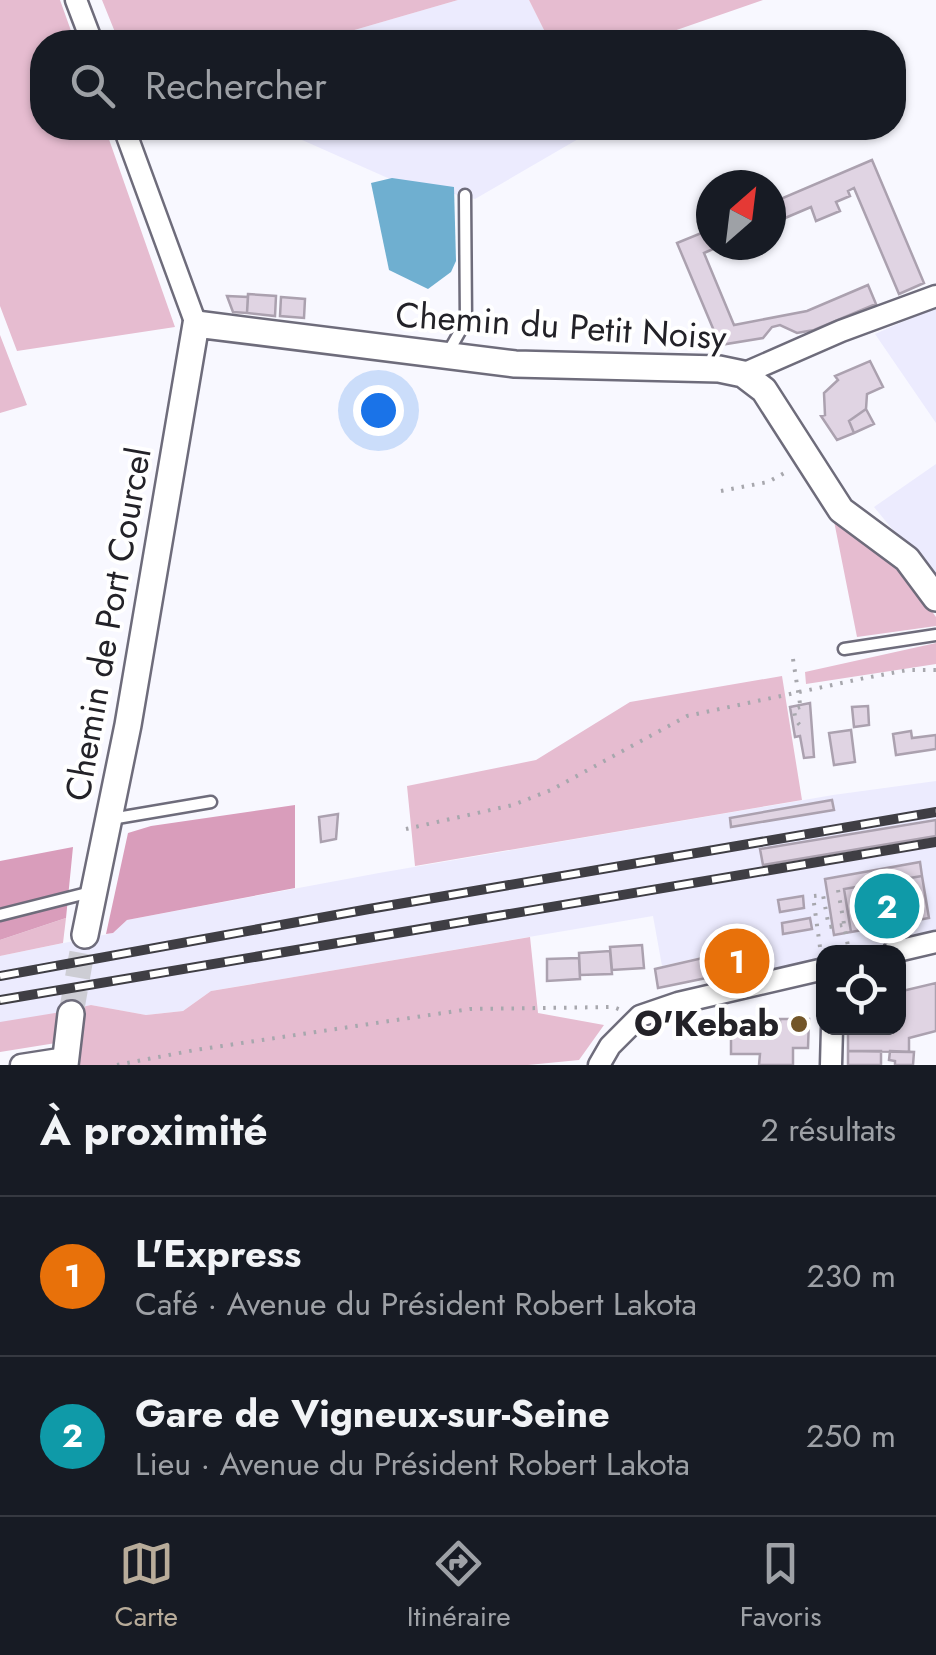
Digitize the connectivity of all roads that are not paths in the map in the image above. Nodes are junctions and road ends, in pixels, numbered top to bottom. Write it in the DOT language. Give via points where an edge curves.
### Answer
graph roads {
  1 [pos="76,0"];
  2 [pos="87,30"];
  3 [pos="128,140"];
  4 [pos="465,195"];
  5 [pos="936,296"];
  6 [pos="196,324"];
  7 [pos="445,358"];
  8 [pos="744,374"];
  9 [pos="936,598"];
  10 [pos="936,635"];
  11 [pos="844,649"];
  12 [pos="211,802"];
  13 [pos="110,820"];
  14 [pos="95,891"];
  15 [pos="0,915"];
  16 [pos="85,935"];
  17 [pos="936,942"];
  18 [pos="906,949"];
  19 [pos="816,972"];
  20 [pos="72,1014"];
  21 [pos="832,1035"];
  22 [pos="66,1061"];
  23 [pos="21,1065"];
  24 [pos="599,1065"];
  25 [pos="831,1065"];
  1 -- 2 [label="street"];
  3 -- 6 [label="street"];
  4 -- 7 [label="lane" via="466,321"];
  5 -- 8 [label="street"];
  6 -- 7 [label="street, Chemin du Petit Noisy"];
  6 -- 13 [label="street, Chemin de Port Courcel"];
  7 -- 8 [label="street, Chemin du Petit Noisy"];
  8 -- 9 [label="street, Chemin du Petit Noisy" via="764,390 841,510 907,559"];
  10 -- 11 [label="lane"];
  12 -- 13 [label="lane"];
  13 -- 14 [label="street, Chemin de Port Courcel"];
  14 -- 15 [label="lane"];
  14 -- 16 [label="street, Chemin de Port Courcel"];
  17 -- 18 [label="street"];
  19 -- 24 [label="street" via="640,1016"];
  20 -- 22 [label="street"];
  21 -- 25 [label="street"];
  22 -- 23 [label="street"];
}
